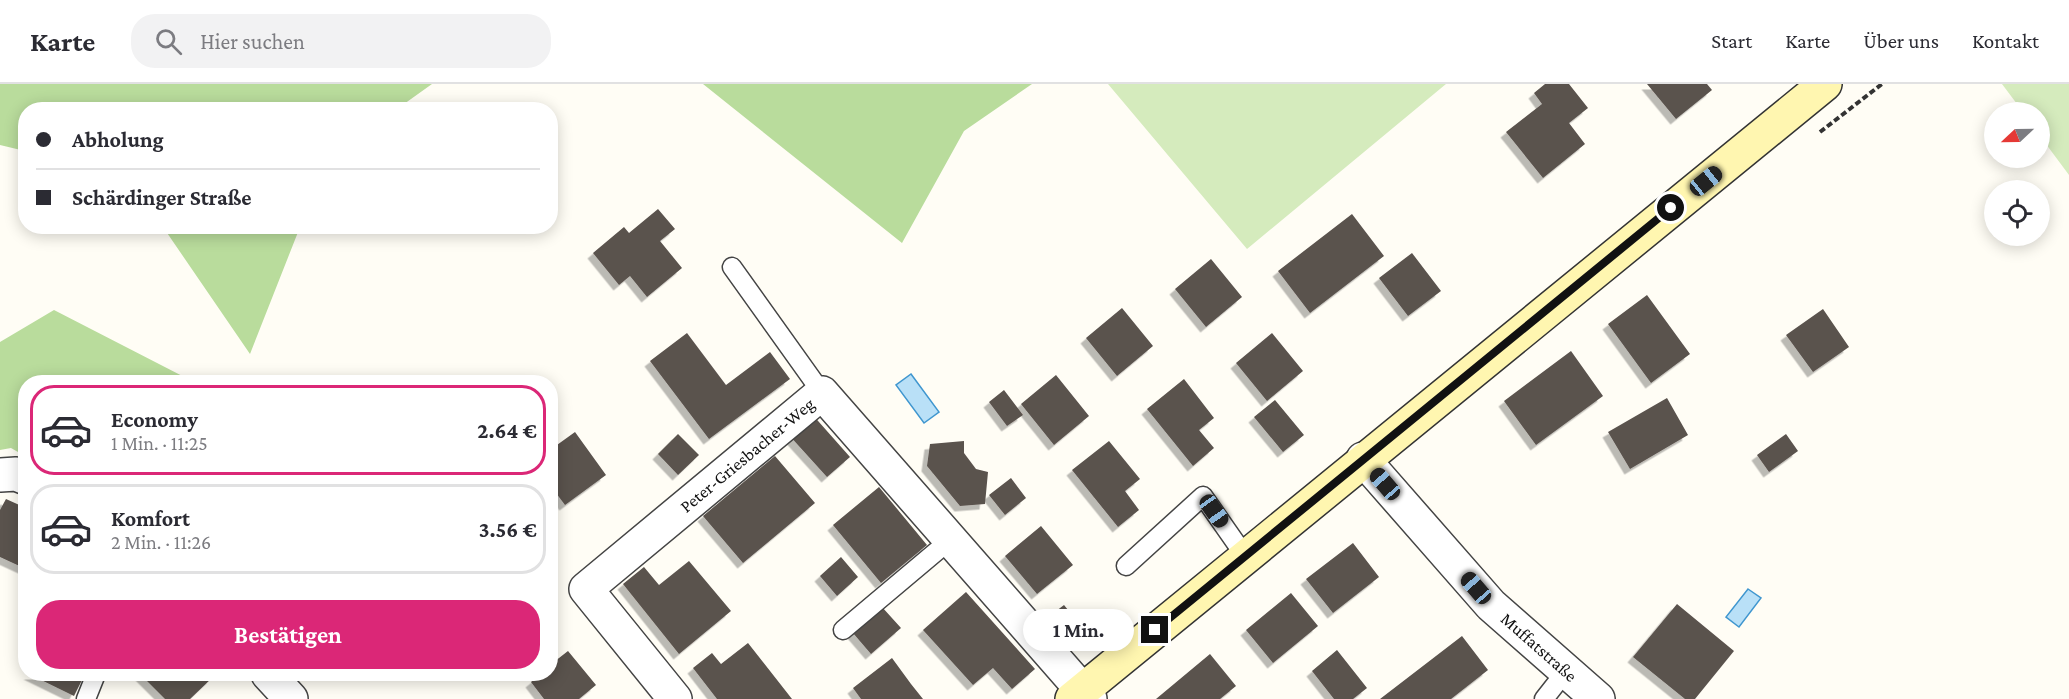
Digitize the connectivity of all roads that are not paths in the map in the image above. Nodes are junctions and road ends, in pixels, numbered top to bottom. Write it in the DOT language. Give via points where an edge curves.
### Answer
graph roads {
  1 [pos="1825,84"];
  2 [pos="732,267"];
  3 [pos="822,393"];
  4 [pos="1363,459"];
  5 [pos="0,475"];
  6 [pos="18,475"];
  7 [pos="950,540"];
  8 [pos="1245,556"];
  9 [pos="1126,566"];
  10 [pos="843,630"];
  11 [pos="1566,671"];
  12 [pos="93,681"];
  13 [pos="274,681"];
  14 [pos="1082,696"];
  15 [pos="86,699"];
  16 [pos="291,699"];
  17 [pos="675,699"];
  18 [pos="1544,699"];
  19 [pos="1598,699"];
  1 -- 4 [label="main road"];
  2 -- 3 [label="lane"];
  3 -- 7 [label="street, Peter-Griesbacher-Weg"];
  3 -- 17 [label="street, Peter-Griesbacher-Weg" via="586,589"];
  4 -- 8 [label="main road"];
  4 -- 11 [label="street, Muffatstraße" via="1491,605"];
  5 -- 6 [label="street"];
  7 -- 10 [label="lane"];
  7 -- 14 [label="street, Peter-Griesbacher-Weg"];
  8 -- 9 [label="lane" via="1203,496"];
  8 -- 14 [label="main road"];
  11 -- 18 [label="lane"];
  11 -- 19 [label="street, Muffatstraße"];
  12 -- 15 [label="lane"];
  13 -- 16 [label="street"];
}
